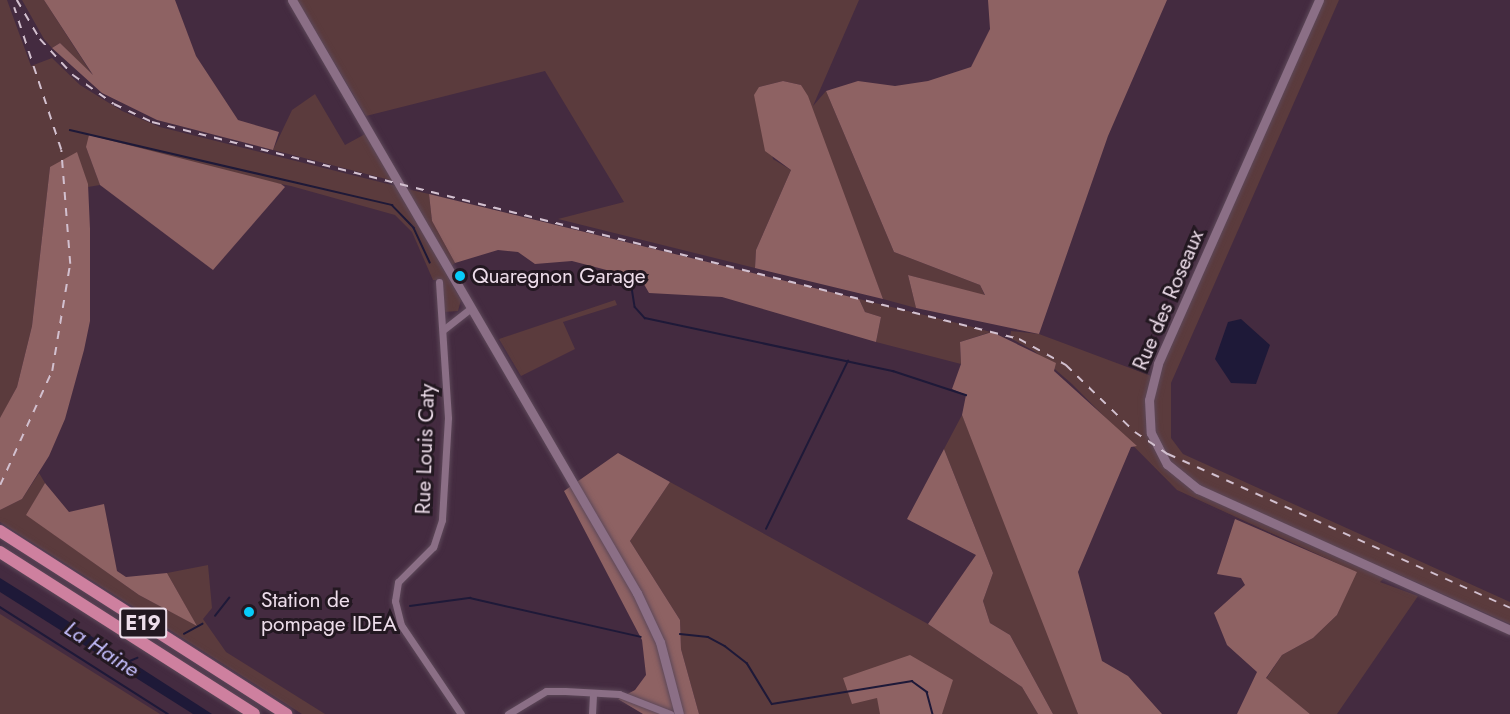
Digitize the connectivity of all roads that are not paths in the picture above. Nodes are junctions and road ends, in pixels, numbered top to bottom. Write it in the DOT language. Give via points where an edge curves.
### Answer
graph roads {
  1 [pos="292,0"];
  2 [pos="1319,0"];
  3 [pos="439,282"];
  4 [pos="471,308"];
  5 [pos="443,330"];
  6 [pos="0,531"];
  7 [pos="0,552"];
  8 [pos="1510,630"];
  9 [pos="593,693"];
  10 [pos="254,714"];
  11 [pos="286,714"];
  12 [pos="461,714"];
  13 [pos="508,714"];
  14 [pos="592,714"];
  15 [pos="670,714"];
  16 [pos="679,714"];
  1 -- 4 [label="street"];
  2 -- 8 [label="street, Rue des Roseaux" via="1158,364 1149,400 1151,433 1167,464 1198,489"];
  3 -- 5 [label="street, Rue Louis Caty"];
  4 -- 5 [label="street"];
  4 -- 16 [label="street" via="658,638"];
  5 -- 12 [label="street, Rue Louis Caty" via="448,418 442,520 433,547 398,582 395,601 401,625"];
  6 -- 11 [label="highway, E19"];
  7 -- 10 [label="highway, E19"];
  9 -- 13 [label="street" via="546,691"];
  9 -- 14 [label="street"];
  9 -- 15 [label="street" via="628,697"];
}
